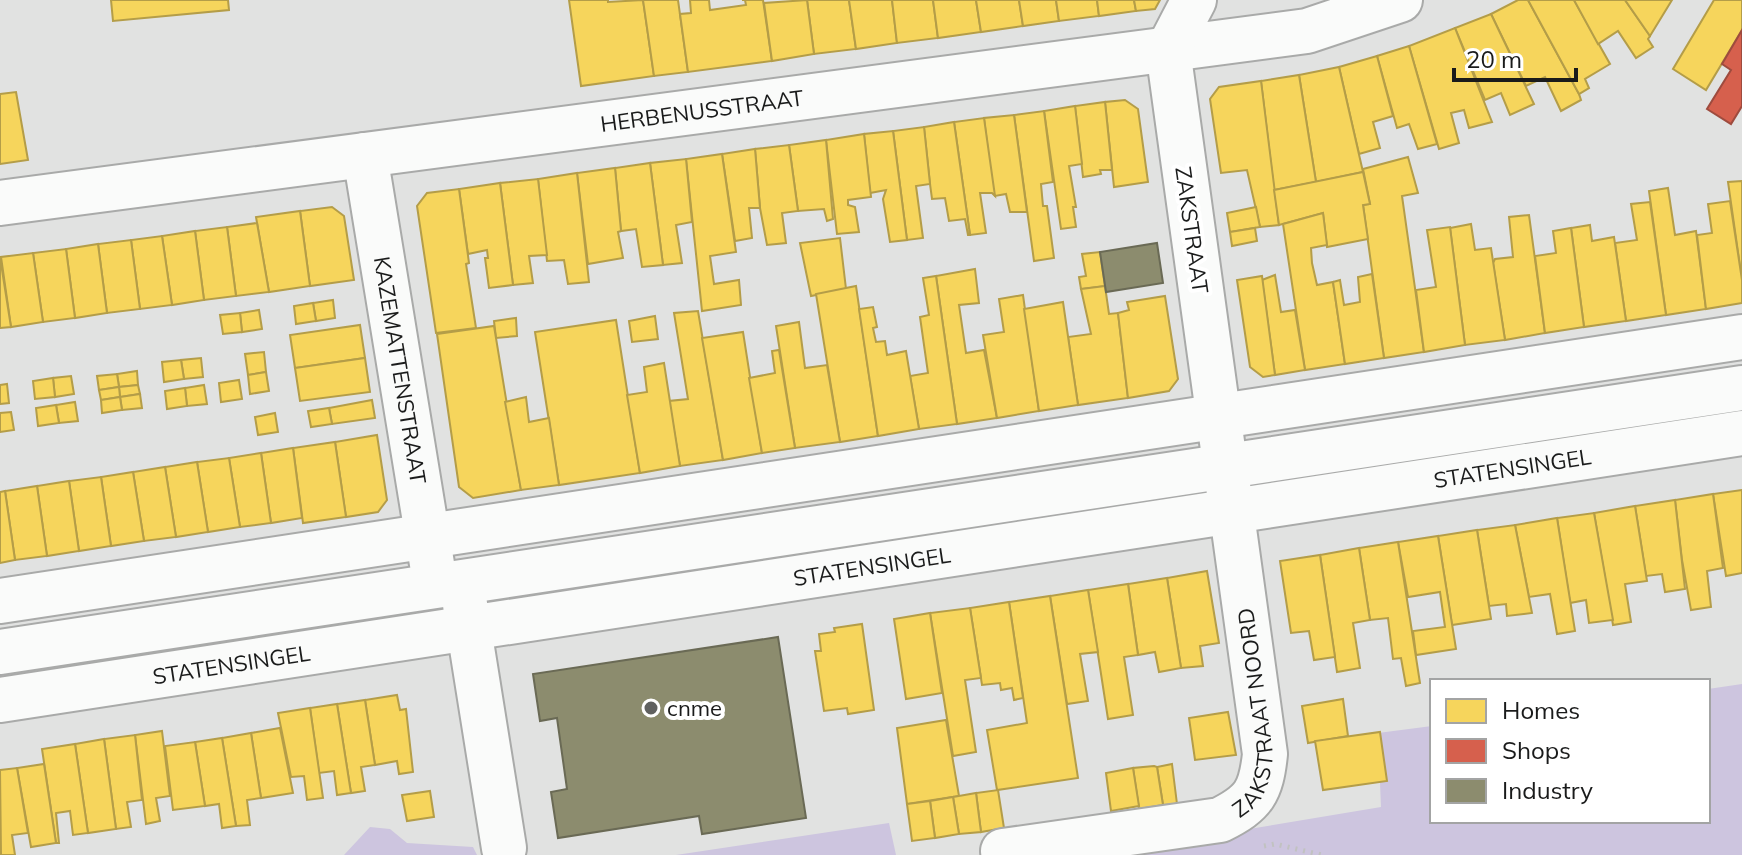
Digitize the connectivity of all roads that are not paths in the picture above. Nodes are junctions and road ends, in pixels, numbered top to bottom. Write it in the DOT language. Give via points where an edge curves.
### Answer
graph roads {
  1 [pos="1194,0"];
  2 [pos="1400,0"];
  3 [pos="1168,50"];
  4 [pos="365,155"];
  5 [pos="0,203"];
  6 [pos="1742,337"];
  7 [pos="1742,388"];
  8 [pos="1218,417"];
  9 [pos="1742,433"];
  10 [pos="1225,466"];
  11 [pos="1231,511"];
  12 [pos="428,535"];
  13 [pos="448,584"];
  14 [pos="0,601"];
  15 [pos="469,628"];
  16 [pos="0,652"];
  17 [pos="0,700"];
  18 [pos="504,848"];
  19 [pos="1003,851"];
  1 -- 3 [label="street"];
  2 -- 3 [label="street, HERBENUSSTRAAT" via="1307,31"];
  3 -- 4 [label="street, HERBENUSSTRAAT"];
  3 -- 8 [label="street, ZAKSTRAAT"];
  4 -- 5 [label="street, HERBENUSSTRAAT"];
  4 -- 12 [label="street, KAZEMATTENSTRAAT"];
  6 -- 8 [label="street"];
  7 -- 10 [label="street, STATENSINGEL"];
  8 -- 10 [label="street, ZAKSTRAAT"];
  8 -- 12 [label="street"];
  9 -- 11 [label="street, STATENSINGEL"];
  10 -- 11 [label="street, ZAKSTRAAT NOORD"];
  10 -- 13 [label="street, STATENSINGEL"];
  11 -- 15 [label="street, STATENSINGEL"];
  11 -- 19 [label="street, ZAKSTRAAT NOORD" via="1265,754 1255,797 1220,820"];
  12 -- 13 [label="street, KAZEMATTENSTRAAT"];
  12 -- 14 [label="street"];
  13 -- 15 [label="street, KAZEMATTENSTRAAT"];
  13 -- 16 [label="street, STATENSINGEL"];
  15 -- 17 [label="street, STATENSINGEL"];
  15 -- 18 [label="street, KAZEMATTENSTRAAT"];
}
